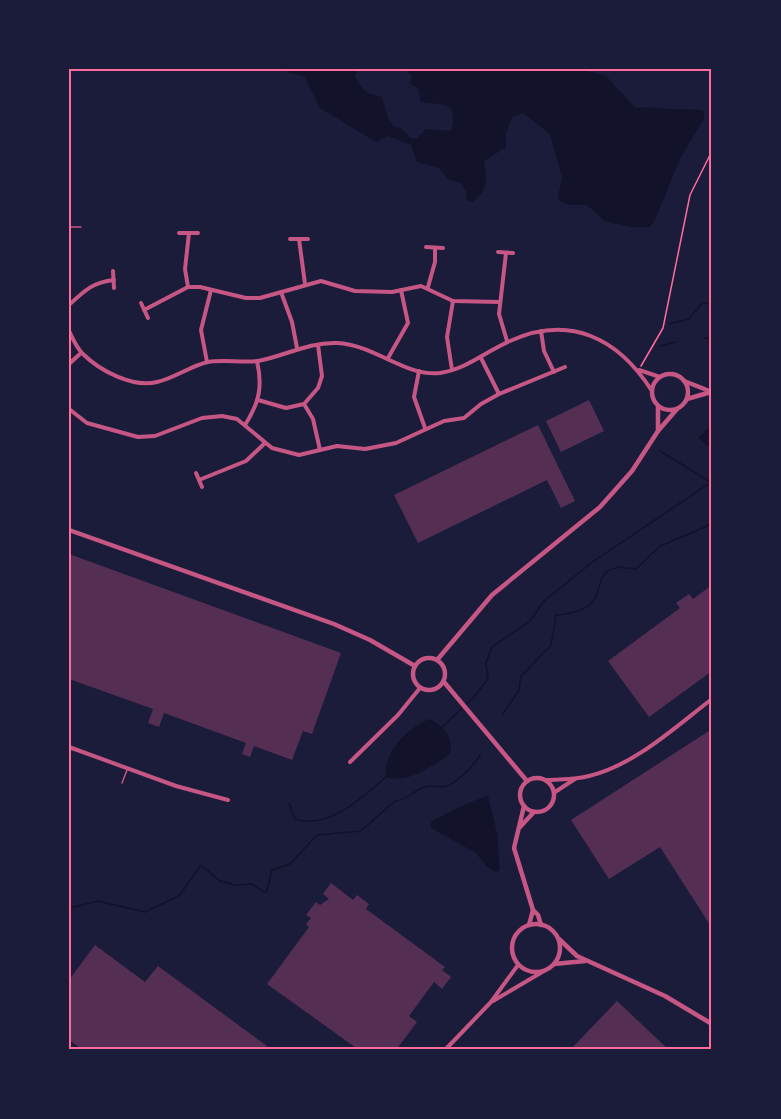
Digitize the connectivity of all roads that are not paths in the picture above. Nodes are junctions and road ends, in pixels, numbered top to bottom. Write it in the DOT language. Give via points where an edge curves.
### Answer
graph roads {
  1 [pos="69,227"];
  2 [pos="81,227"];
  3 [pos="179,233"];
  4 [pos="189,233"];
  5 [pos="198,234"];
  6 [pos="290,239"];
  7 [pos="299,239"];
  8 [pos="308,239"];
  9 [pos="426,248"];
  10 [pos="435,248"];
  11 [pos="443,248"];
  12 [pos="498,252"];
  13 [pos="506,253"];
  14 [pos="513,253"];
  15 [pos="113,271"];
  16 [pos="114,280"];
  17 [pos="305,284"];
  18 [pos="188,287"];
  19 [pos="428,287"];
  20 [pos="114,288"];
  21 [pos="211,290"];
  22 [pos="401,290"];
  23 [pos="280,292"];
  24 [pos="453,301"];
  25 [pos="500,302"];
  26 [pos="141,303"];
  27 [pos="69,305"];
  28 [pos="144,310"];
  29 [pos="148,318"];
  30 [pos="69,331"];
  31 [pos="541,331"];
  32 [pos="507,341"];
  33 [pos="318,345"];
  34 [pos="297,348"];
  35 [pos="81,353"];
  36 [pos="387,358"];
  37 [pos="481,358"];
  38 [pos="257,361"];
  39 [pos="207,362"];
  40 [pos="69,364"];
  41 [pos="565,367"];
  42 [pos="638,369"];
  43 [pos="452,370"];
  44 [pos="419,371"];
  45 [pos="554,372"];
  46 [pos="660,377"];
  47 [pos="684,381"];
  48 [pos="652,391"];
  49 [pos="712,392"];
  50 [pos="499,394"];
  51 [pos="687,399"];
  52 [pos="258,400"];
  53 [pos="304,404"];
  54 [pos="657,405"];
  55 [pos="69,409"];
  56 [pos="677,409"];
  57 [pos="245,425"];
  58 [pos="425,428"];
  59 [pos="658,430"];
  60 [pos="265,443"];
  61 [pos="320,450"];
  62 [pos="196,473"];
  63 [pos="199,480"];
  64 [pos="202,487"];
  65 [pos="69,531"];
  66 [pos="437,660"];
  67 [pos="415,666"];
  68 [pos="444,682"];
  69 [pos="420,688"];
  70 [pos="712,699"];
  71 [pos="69,747"];
  72 [pos="350,762"];
  73 [pos="128,769"];
  74 [pos="576,779"];
  75 [pos="547,780"];
  76 [pos="527,781"];
  77 [pos="122,783"];
  78 [pos="555,792"];
  79 [pos="228,800"];
  80 [pos="524,806"];
  81 [pos="534,812"];
  82 [pos="518,829"];
  83 [pos="533,910"];
  84 [pos="529,925"];
  85 [pos="541,925"];
  86 [pos="559,939"];
  87 [pos="587,961"];
  88 [pos="554,964"];
  89 [pos="518,965"];
  90 [pos="544,971"];
  91 [pos="491,1002"];
  92 [pos="712,1024"];
  93 [pos="446,1050"];
  1 -- 2 [label="lane"];
  3 -- 4 [label="street"];
  4 -- 5 [label="street"];
  4 -- 18 [label="street" via="185,269"];
  6 -- 7 [label="street"];
  7 -- 8 [label="street"];
  7 -- 17 [label="street"];
  9 -- 10 [label="street"];
  10 -- 11 [label="street"];
  10 -- 19 [label="street"];
  12 -- 13 [label="street"];
  13 -- 14 [label="street"];
  13 -- 25 [label="street"];
  15 -- 16 [label="street"];
  16 -- 20 [label="street"];
  16 -- 27 [label="street" via="98,282"];
  17 -- 22 [label="street" via="321,281 350,291"];
  17 -- 23 [label="street"];
  18 -- 21 [label="street"];
  18 -- 28 [label="street"];
  19 -- 22 [label="street"];
  19 -- 24 [label="street"];
  21 -- 23 [label="street" via="246,298"];
  21 -- 39 [label="street" via="201,330"];
  22 -- 36 [label="street" via="408,323"];
  23 -- 34 [label="street"];
  24 -- 25 [label="street"];
  24 -- 43 [label="street" via="447,337"];
  25 -- 32 [label="street" via="500,323"];
  26 -- 28 [label="street"];
  28 -- 29 [label="street"];
  30 -- 35 [label="street"];
  31 -- 32 [label="street"];
  31 -- 42 [label="street" via="560,329 586,334 623,354"];
  31 -- 45 [label="street" via="544,351"];
  32 -- 37 [label="street"];
  33 -- 34 [label="street"];
  33 -- 36 [label="street" via="353,344"];
  33 -- 53 [label="street" via="322,376 318,388"];
  34 -- 38 [label="street"];
  35 -- 39 [label="street" via="115,374 145,384"];
  35 -- 40 [label="street"];
  36 -- 44 [label="street"];
  37 -- 43 [label="street"];
  37 -- 50 [label="street"];
  38 -- 39 [label="street"];
  38 -- 52 [label="street" via="261,380"];
  41 -- 45 [label="street"];
  42 -- 46 [label="street"];
  42 -- 48 [label="street"];
  43 -- 44 [label="street"];
  44 -- 58 [label="street" via="414,397"];
  45 -- 50 [label="street"];
  46 -- 47 [label="street" via="674,374"];
  46 -- 48 [label="street"];
  47 -- 49 [label="street"];
  47 -- 51 [label="street"];
  48 -- 54 [label="street"];
  49 -- 51 [label="street"];
  50 -- 58 [label="street" via="464,418"];
  51 -- 56 [label="street"];
  52 -- 53 [label="street" via="286,408"];
  52 -- 57 [label="street"];
  53 -- 61 [label="street" via="313,419"];
  54 -- 56 [label="street" via="665,410"];
  54 -- 59 [label="street"];
  55 -- 57 [label="street" via="87,423 138,437 155,436 202,418 222,416"];
  56 -- 59 [label="street"];
  57 -- 60 [label="street"];
  58 -- 61 [label="street" via="396,443"];
  59 -- 66 [label="street" via="632,471 600,507 492,595"];
  60 -- 61 [label="street" via="290,455"];
  60 -- 63 [label="street" via="246,461"];
  62 -- 63 [label="street"];
  63 -- 64 [label="street"];
  65 -- 67 [label="street" via="334,624"];
  66 -- 67 [label="street" via="426,658"];
  66 -- 68 [label="street" via="445,671"];
  67 -- 69 [label="street" via="413,676"];
  68 -- 69 [label="street" via="436,689"];
  68 -- 76 [label="street"];
  69 -- 72 [label="street"];
  70 -- 74 [label="street" via="619,765"];
  71 -- 73 [label="street"];
  73 -- 77 [label="lane"];
  73 -- 79 [label="street"];
  74 -- 75 [label="street"];
  74 -- 78 [label="street"];
  75 -- 76 [label="street"];
  75 -- 78 [label="street"];
  76 -- 80 [label="street" via="520,790"];
  78 -- 81 [label="street" via="549,808"];
  80 -- 81 [label="street"];
  80 -- 82 [label="street"];
  81 -- 82 [label="street"];
  82 -- 83 [label="street" via="515,859"];
  83 -- 84 [label="street"];
  83 -- 85 [label="street"];
  84 -- 85 [label="street"];
  84 -- 89 [label="street" via="514,938 512,954"];
  85 -- 86 [label="street"];
  86 -- 87 [label="street"];
  86 -- 88 [label="street" via="560,952"];
  87 -- 88 [label="street"];
  87 -- 92 [label="street" via="665,996"];
  88 -- 90 [label="street"];
  89 -- 90 [label="street" via="530,972"];
  89 -- 91 [label="street"];
  90 -- 91 [label="street"];
  91 -- 93 [label="street"];
}
